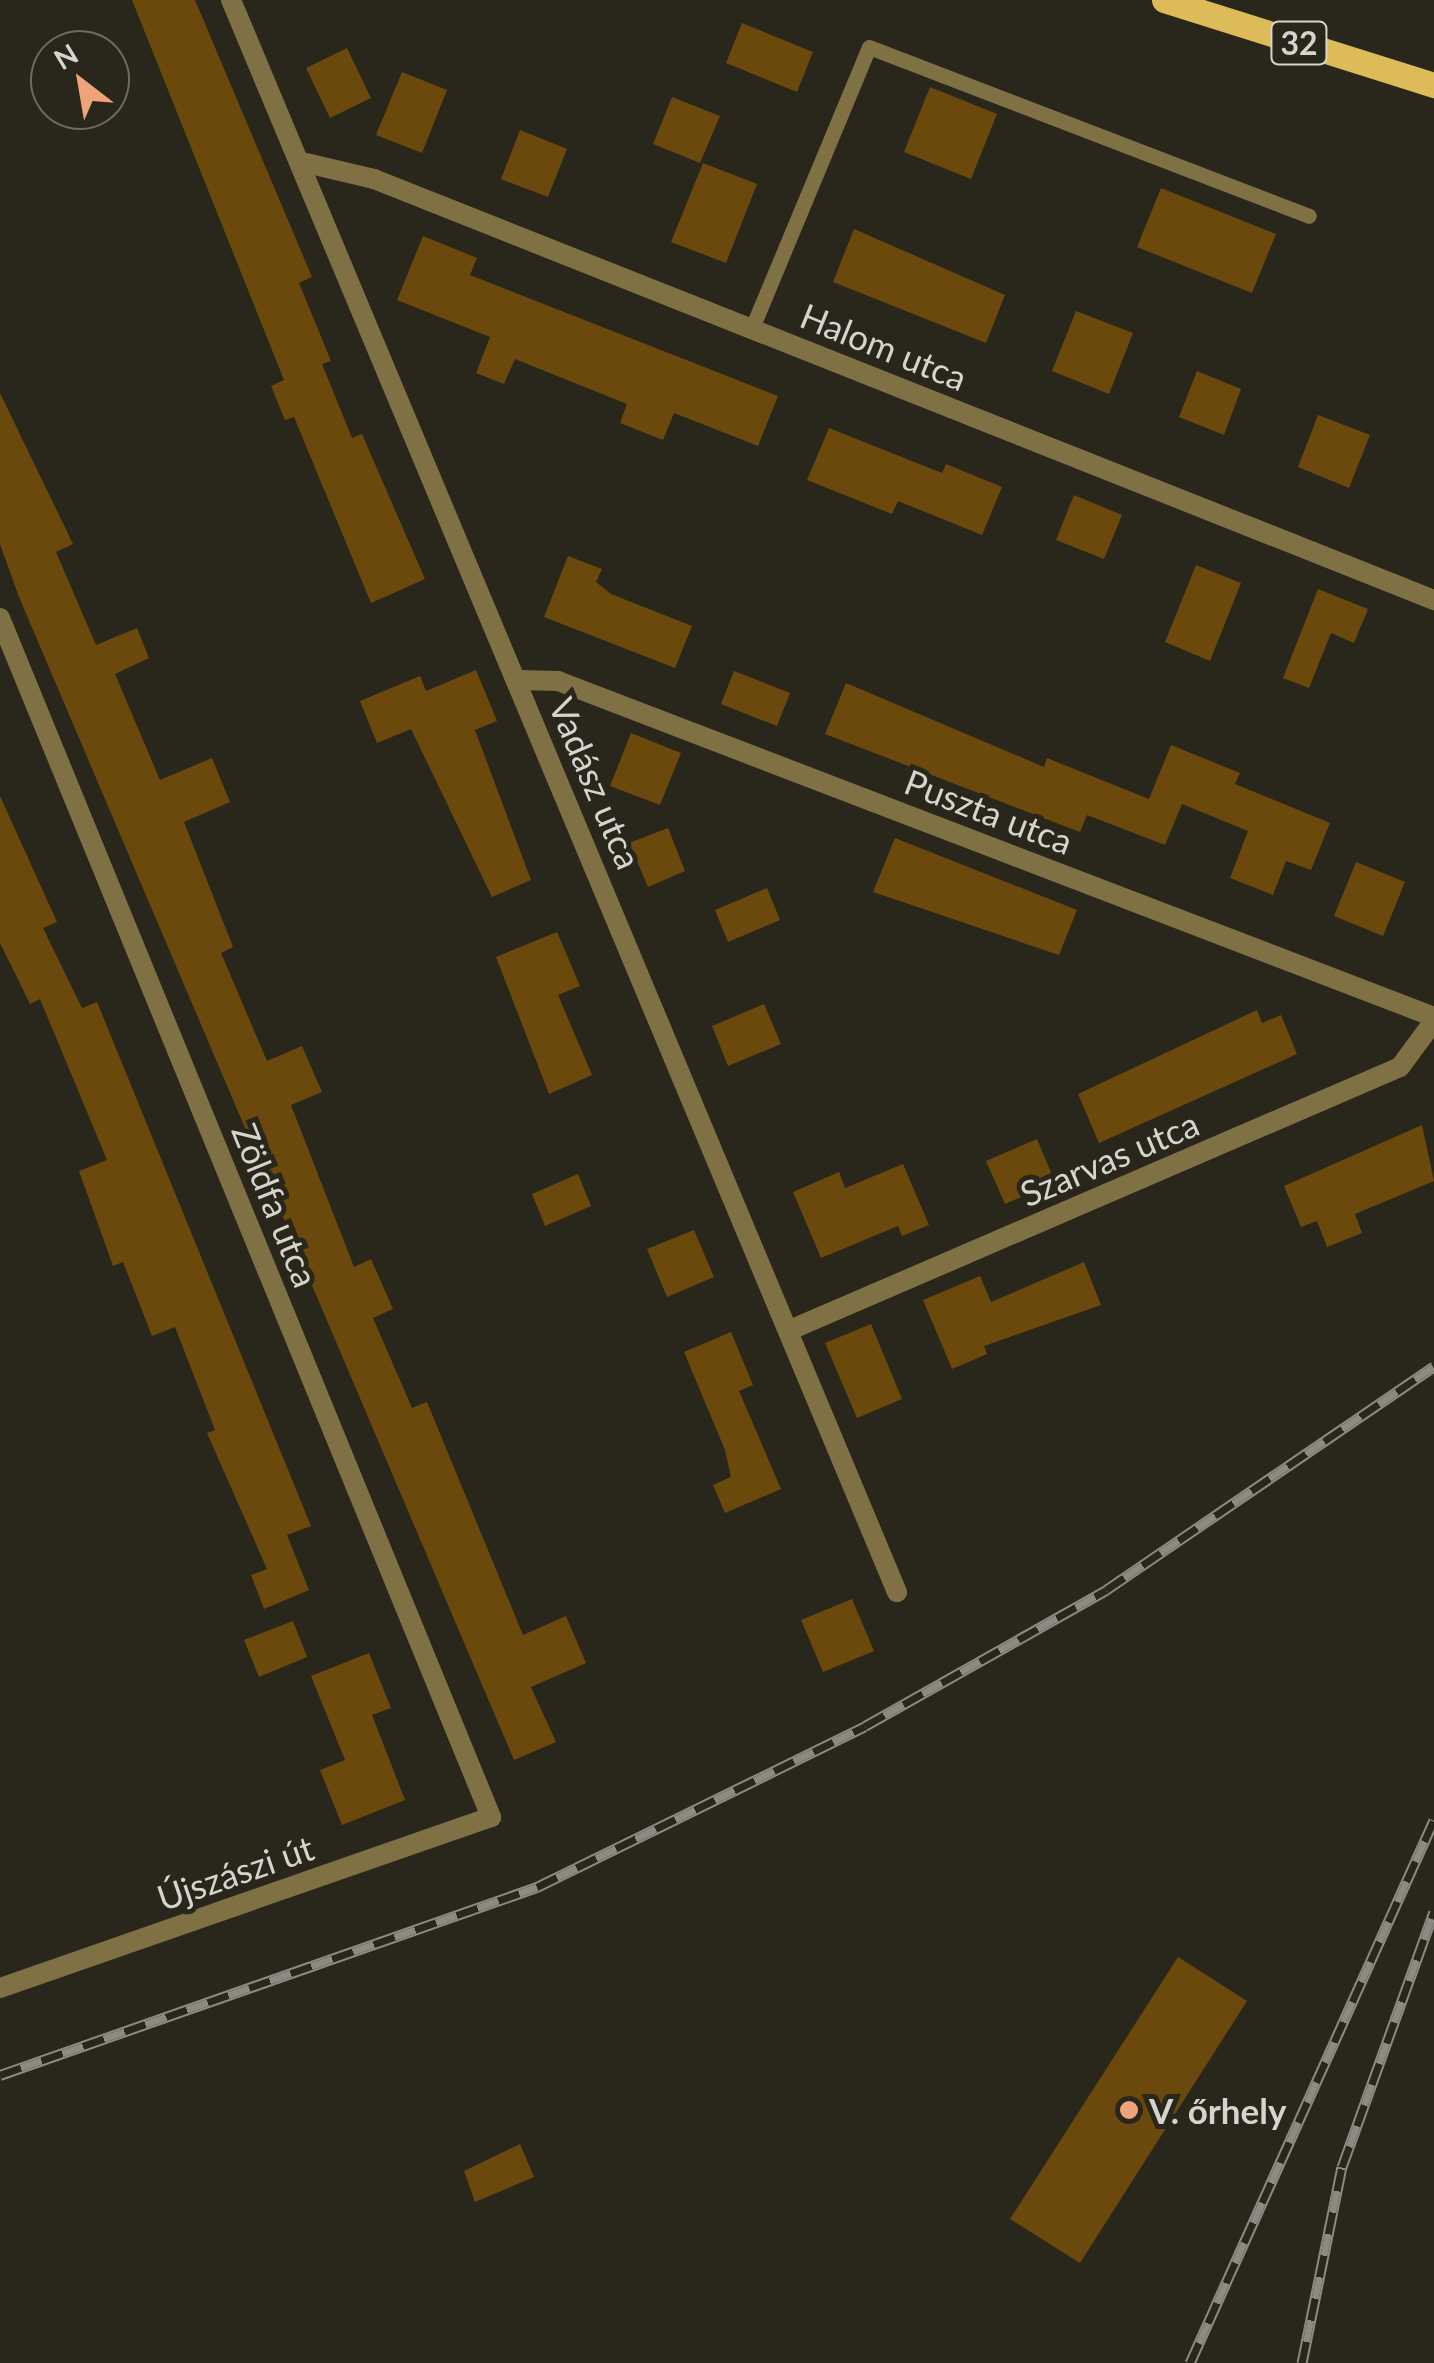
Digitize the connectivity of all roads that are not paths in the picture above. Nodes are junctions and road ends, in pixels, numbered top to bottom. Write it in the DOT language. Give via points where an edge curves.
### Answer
graph roads {
  1 [pos="231,0"];
  2 [pos="1164,0"];
  3 [pos="1434,85"];
  4 [pos="306,163"];
  5 [pos="1310,216"];
  6 [pos="752,328"];
  7 [pos="1434,600"];
  8 [pos="0,618"];
  9 [pos="518,680"];
  10 [pos="1434,1019"];
  11 [pos="790,1330"];
  12 [pos="897,1592"];
  13 [pos="491,1816"];
  14 [pos="0,1988"];
  1 -- 4 [label="street, Vadász utca"];
  2 -- 3 [label="main road, 32"];
  4 -- 6 [label="street, Halom utca" via="374,179"];
  4 -- 9 [label="street, Vadász utca"];
  5 -- 6 [label="lane" via="869,48"];
  6 -- 7 [label="street, Halom utca"];
  8 -- 13 [label="street, Zöldfa utca"];
  9 -- 10 [label="street, Puszta utca" via="558,681"];
  9 -- 11 [label="street, Vadász utca"];
  10 -- 11 [label="street, Szarvas utca" via="1400,1068"];
  11 -- 12 [label="street, Vadász utca"];
  13 -- 14 [label="street, Újszászi út"];
}
